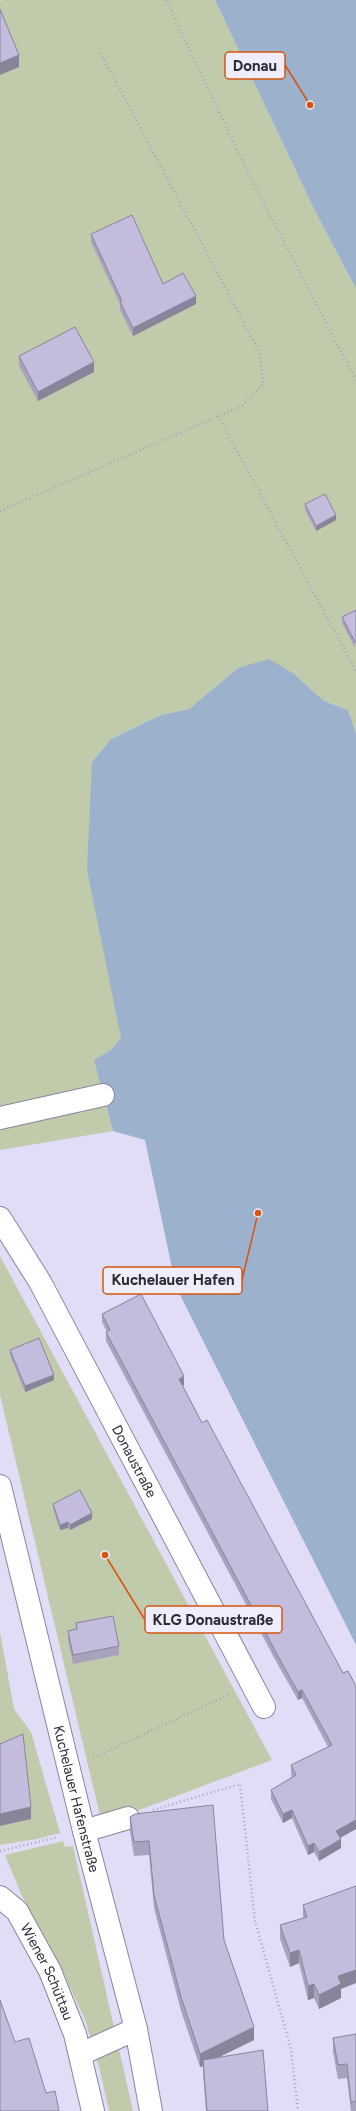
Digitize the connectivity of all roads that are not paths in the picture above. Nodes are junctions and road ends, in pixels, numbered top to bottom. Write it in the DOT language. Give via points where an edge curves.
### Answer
graph roads {
  1 [pos="103,1096"];
  2 [pos="0,1118"];
  3 [pos="0,1218"];
  4 [pos="0,1486"];
  5 [pos="264,1707"];
  6 [pos="128,1818"];
  7 [pos="84,1831"];
  8 [pos="0,1897"];
  9 [pos="136,2029"];
  10 [pos="81,2054"];
  11 [pos="93,2111"];
  12 [pos="151,2111"];
  1 -- 2 [label="street"];
  3 -- 5 [label="street, Donaustraße" via="40,1282"];
  4 -- 7 [label="street, Kuchelauer Hafenstraße"];
  6 -- 7 [label="street"];
  7 -- 9 [label="street, Kuchelauer Hafenstraße"];
  8 -- 10 [label="street, Wiener Schüttau" via="17,1911 50,1971"];
  9 -- 10 [label="street"];
  9 -- 12 [label="street, Kuchelauer Hafenstraße"];
  10 -- 11 [label="street, Wiener Schüttau"];
}
